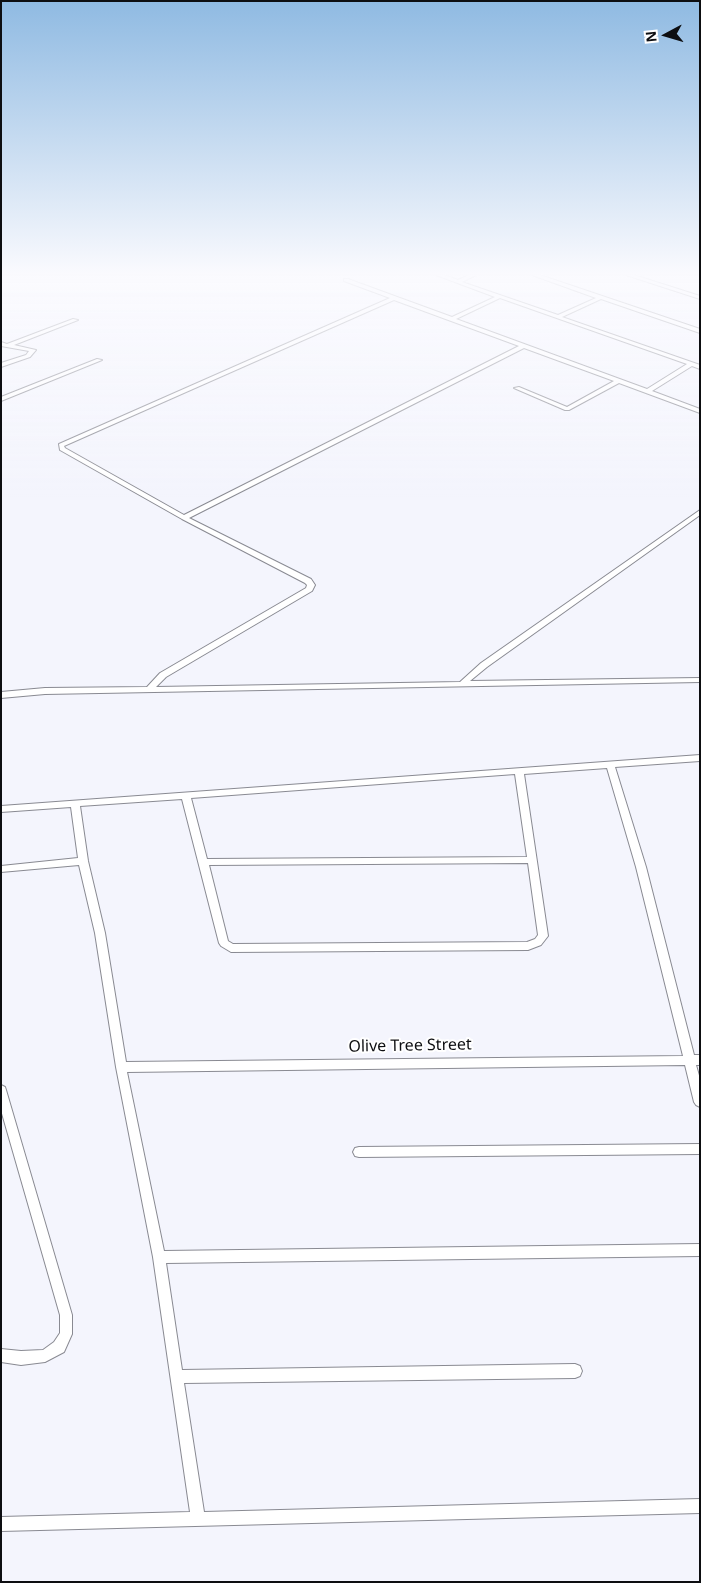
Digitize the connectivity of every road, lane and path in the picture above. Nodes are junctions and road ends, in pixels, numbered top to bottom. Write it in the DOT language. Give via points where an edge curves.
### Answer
graph roads {
  1 [pos="29,349"];
  2 [pos="278,349"];
  3 [pos="517,349"];
  4 [pos="531,349"];
  5 [pos="649,349"];
  6 [pos="99,360"];
  7 [pos="692,364"];
  8 [pos="1,365"];
  9 [pos="700,367"];
  10 [pos="619,381"];
  11 [pos="517,388"];
  12 [pos="648,391"];
  13 [pos="1,399"];
  14 [pos="700,411"];
  15 [pos="700,512"];
  16 [pos="184,518"];
  17 [pos="700,680"];
  18 [pos="461,685"];
  19 [pos="148,690"];
  20 [pos="1,695"];
  21 [pos="700,758"];
  22 [pos="610,765"];
  23 [pos="519,771"];
  24 [pos="186,796"];
  25 [pos="75,804"];
  26 [pos="1,809"];
  27 [pos="533,860"];
  28 [pos="83,861"];
  29 [pos="203,862"];
  30 [pos="1,870"];
  31 [pos="688,1060"];
  32 [pos="700,1060"];
  33 [pos="121,1067"];
  34 [pos="1,1090"];
  35 [pos="700,1102"];
  36 [pos="700,1148"];
  37 [pos="359,1152"];
  38 [pos="700,1250"];
  39 [pos="159,1257"];
  40 [pos="1,1355"];
  41 [pos="575,1371"];
  42 [pos="177,1377"];
  43 [pos="700,1506"];
  44 [pos="198,1520"];
  45 [pos="1,1524"];
  1 -- 8 [label="street" via="33,351 28,356"];
  2 -- 16 [label="street" via="60,445"];
  3 -- 16 [label="street"];
  4 -- 10 [label="street"];
  5 -- 7 [label="street"];
  6 -- 13 [label="street"];
  7 -- 9 [label="street"];
  7 -- 12 [label="street"];
  10 -- 11 [label="street" via="567,409"];
  10 -- 12 [label="street"];
  12 -- 14 [label="street"];
  15 -- 18 [label="street" via="484,665"];
  16 -- 19 [label="street" via="308,580 310,585 309,589 164,674"];
  17 -- 18 [label="street"];
  18 -- 19 [label="street"];
  19 -- 20 [label="street" via="45,691"];
  21 -- 22 [label="street"];
  22 -- 23 [label="street"];
  22 -- 31 [label="street" via="641,867"];
  23 -- 24 [label="street"];
  23 -- 27 [label="street"];
  24 -- 25 [label="street"];
  24 -- 29 [label="street"];
  25 -- 26 [label="street"];
  25 -- 28 [label="street"];
  27 -- 29 [label="street"];
  27 -- 29 [label="street" via="544,936 528,946 241,949 224,943"];
  28 -- 30 [label="street"];
  28 -- 33 [label="street" via="100,933"];
  31 -- 32 [label="street, Olive Tree Street"];
  31 -- 33 [label="street, Olive Tree Street"];
  31 -- 35 [label="street"];
  33 -- 39 [label="street"];
  34 -- 40 [label="street" via="66,1315 66,1334 58,1347 45,1356 21,1358"];
  36 -- 37 [label="street"];
  38 -- 39 [label="street"];
  39 -- 42 [label="street"];
  41 -- 42 [label="street"];
  42 -- 44 [label="street"];
  43 -- 44 [label="street"];
  44 -- 45 [label="street"];
}
